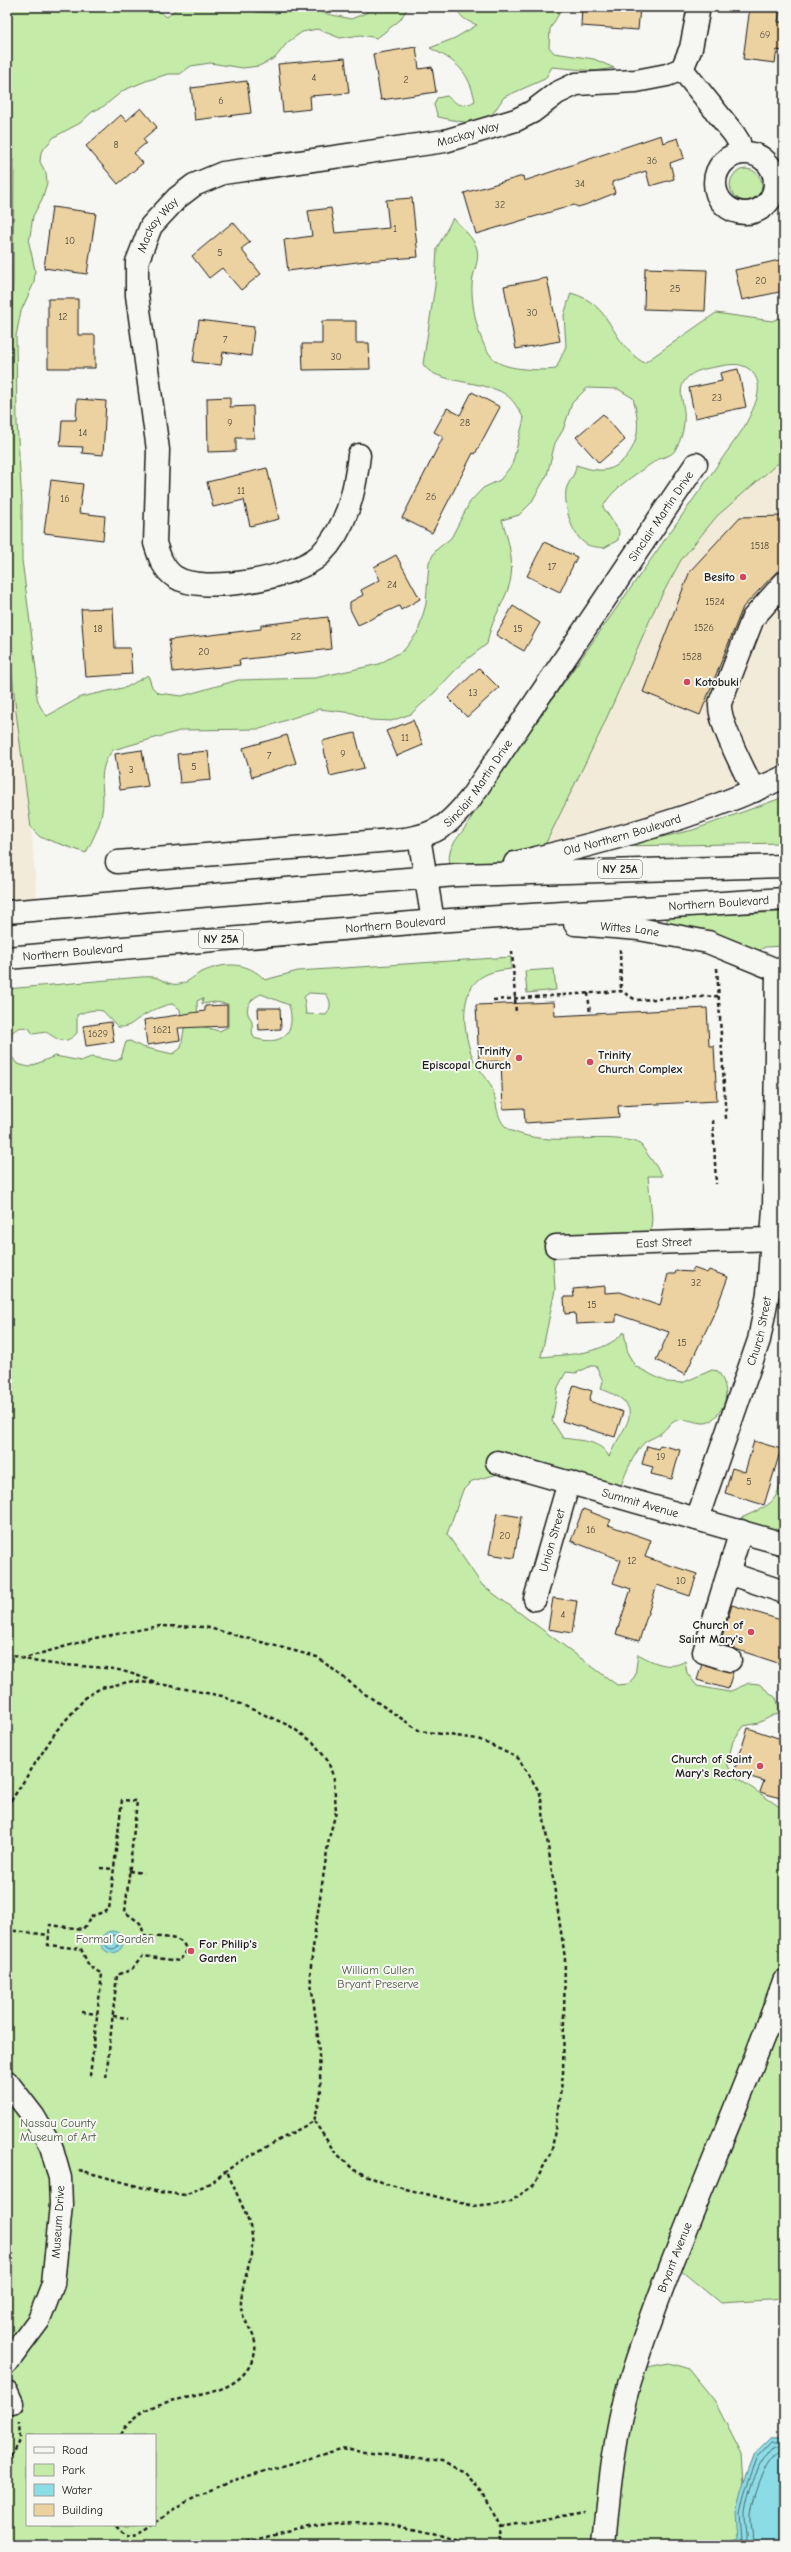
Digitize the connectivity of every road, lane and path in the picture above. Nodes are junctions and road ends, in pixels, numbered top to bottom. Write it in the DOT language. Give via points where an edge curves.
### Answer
graph roads {
  1 [pos="699,7"];
  2 [pos="682,69"];
  3 [pos="740,153"];
  4 [pos="359,455"];
  5 [pos="696,464"];
  6 [pos="784,583"];
  7 [pos="784,777"];
  8 [pos="754,791"];
  9 [pos="419,837"];
  10 [pos="116,862"];
  11 [pos="784,866"];
  12 [pos="456,875"];
  13 [pos="427,878"];
  14 [pos="784,899"];
  15 [pos="7,912"];
  16 [pos="468,919"];
  17 [pos="433,921"];
  18 [pos="620,943"];
  19 [pos="512,951"];
  20 [pos="7,958"];
  21 [pos="717,965"];
  22 [pos="782,969"];
  23 [pos="621,991"];
  24 [pos="588,993"];
  25 [pos="719,996"];
  26 [pos="515,998"];
  27 [pos="493,1000"];
  28 [pos="780,1007"];
  29 [pos="516,1014"];
  30 [pos="590,1014"];
  31 [pos="726,1119"];
  32 [pos="712,1120"];
  33 [pos="716,1184"];
  34 [pos="773,1239"];
  35 [pos="556,1246"];
  36 [pos="497,1462"];
  37 [pos="569,1482"];
  38 [pos="697,1519"];
  39 [pos="741,1531"];
  40 [pos="784,1544"];
  41 [pos="728,1573"];
  42 [pos="784,1592"];
  43 [pos="535,1599"];
  44 [pos="7,1652"];
  45 [pos="21,1659"];
  46 [pos="730,1660"];
  47 [pos="165,1685"];
  48 [pos="7,1807"];
  49 [pos="100,1868"];
  50 [pos="114,1869"];
  51 [pos="129,1871"];
  52 [pos="143,1873"];
  53 [pos="7,1930"];
  54 [pos="49,1935"];
  55 [pos="784,1981"];
  56 [pos="82,2012"];
  57 [pos="97,2014"];
  58 [pos="113,2016"];
  59 [pos="128,2018"];
  60 [pos="90,2076"];
  61 [pos="106,2078"];
  62 [pos="7,2082"];
  63 [pos="314,2121"];
  64 [pos="56,2163"];
  65 [pos="227,2171"];
  66 [pos="7,2363"];
  67 [pos="10,2397"];
  68 [pos="122,2434"];
  69 [pos="7,2463"];
  70 [pos="607,2508"];
  71 [pos="156,2522"];
  72 [pos="116,2526"];
  73 [pos="152,2526"];
  74 [pos="501,2527"];
  75 [pos="232,2545"];
  76 [pos="465,2545"];
  77 [pos="499,2545"];
  78 [pos="604,2545"];
  1 -- 2 [label="street" via="691,48"];
  2 -- 3 [label="street" via="734,134 739,142"];
  2 -- 4 [label="street, Mackay Way" via="636,81 576,84 557,93 532,112 516,120 445,141 223,173 194,185 160,216 145,239 136,273 158,450 155,543 168,571 188,582 236,583 290,572 312,562 331,543 346,514 355,486"];
  5 -- 9 [label="street, Sinclair Martin Drive" via="470,799 450,822 437,832"];
  6 -- 8 [label="street" via="754,618 720,703 720,711"];
  7 -- 8 [label="street, Old Northern Boulevard"];
  8 -- 12 [label="street, Old Northern Boulevard" via="574,849"];
  9 -- 10 [label="street, Sinclair Martin Drive"];
  9 -- 13 [label="street"];
  11 -- 12 [label="street, NY 25A"];
  12 -- 13 [label="street, NY 25A"];
  13 -- 15 [label="street, NY 25A"];
  13 -- 17 [label="street"];
  14 -- 16 [label="street, Northern Boulevard / NY 25A"];
  16 -- 17 [label="street, Northern Boulevard / NY 25A"];
  16 -- 22 [label="street, Wittes Lane" via="639,929 708,942"];
  17 -- 20 [label="street, Northern Boulevard / NY 25A"];
  18 -- 23 [label="path"];
  19 -- 26 [label="path"];
  21 -- 25 [label="path"];
  22 -- 28 [label="street, Church Street"];
  23 -- 24 [label="path"];
  23 -- 25 [label="path" via="636,1000"];
  24 -- 26 [label="path"];
  24 -- 30 [label="path"];
  25 -- 31 [label="path"];
  26 -- 27 [label="path"];
  26 -- 29 [label="path"];
  28 -- 34 [label="street, Church Street"];
  32 -- 33 [label="path"];
  34 -- 35 [label="street, East Street"];
  34 -- 38 [label="street, Church Street" via="768,1293 759,1340"];
  36 -- 37 [label="street, Summit Avenue"];
  37 -- 38 [label="street, Summit Avenue"];
  37 -- 43 [label="street, Union Street"];
  38 -- 39 [label="street, Summit Avenue"];
  39 -- 40 [label="street, Summit Avenue"];
  39 -- 41 [label="street"];
  41 -- 42 [label="street"];
  41 -- 46 [label="street" via="704,1652"];
  44 -- 45 [label="path"];
  45 -- 47 [label="path" via="115,1670"];
  45 -- 63 [label="path" via="95,1638 160,1626 205,1627 317,1657 365,1694 420,1731 478,1739 518,1758 540,1793 565,1958 563,2075 552,2150 534,2185 510,2202 474,2206 386,2184 354,2170 334,2151"];
  47 -- 48 [label="path" via="133,1681 101,1688 87,1696 53,1735"];
  47 -- 63 [label="path" via="222,1696 290,1726 313,1742 328,1761 334,1779 336,1812 329,1838 310,1974 318,2037 321,2094"];
  49 -- 50 [label="path"];
  50 -- 51 [label="path" via="122,1800 137,1802"];
  50 -- 54 [label="path" via="109,1910 92,1916 83,1929 50,1925"];
  51 -- 52 [label="path"];
  51 -- 58 [label="path" via="125,1912 140,1923 145,1936 180,1940 185,1945 186,1952 180,1961 143,1956 131,1970 118,1975"];
  53 -- 54 [label="path"];
  54 -- 57 [label="path" via="48,1945 81,1949 89,1966 102,1974"];
  55 -- 70 [label="street, Bryant Avenue" via="760,2050 673,2264 630,2381 622,2412"];
  56 -- 57 [label="path"];
  57 -- 60 [label="path"];
  58 -- 59 [label="path"];
  58 -- 61 [label="path"];
  62 -- 64 [label="street, Museum Drive" via="34,2116 51,2146"];
  63 -- 65 [label="path" via="269,2143"];
  64 -- 65 [label="path" via="159,2192 185,2195 212,2182"];
  64 -- 66 [label="street, Museum Drive" via="60,2178 61,2205 53,2284 39,2320"];
  65 -- 68 [label="path" via="252,2236 248,2272 240,2302 241,2313 256,2340 254,2356 241,2378 211,2394 178,2399 143,2410 127,2423"];
  67 -- 69 [label="path" via="19,2418 20,2439"];
  70 -- 74 [label="path"];
  70 -- 78 [label="street, Bryant Avenue"];
  71 -- 74 [label="path" via="170,2511 231,2481 341,2449 442,2462 465,2472 483,2492"];
  72 -- 73 [label="path" via="122,2533 132,2535 143,2533"];
  74 -- 77 [label="path"];
  75 -- 76 [label="path" via="317,2525 368,2522 412,2528"];
}
